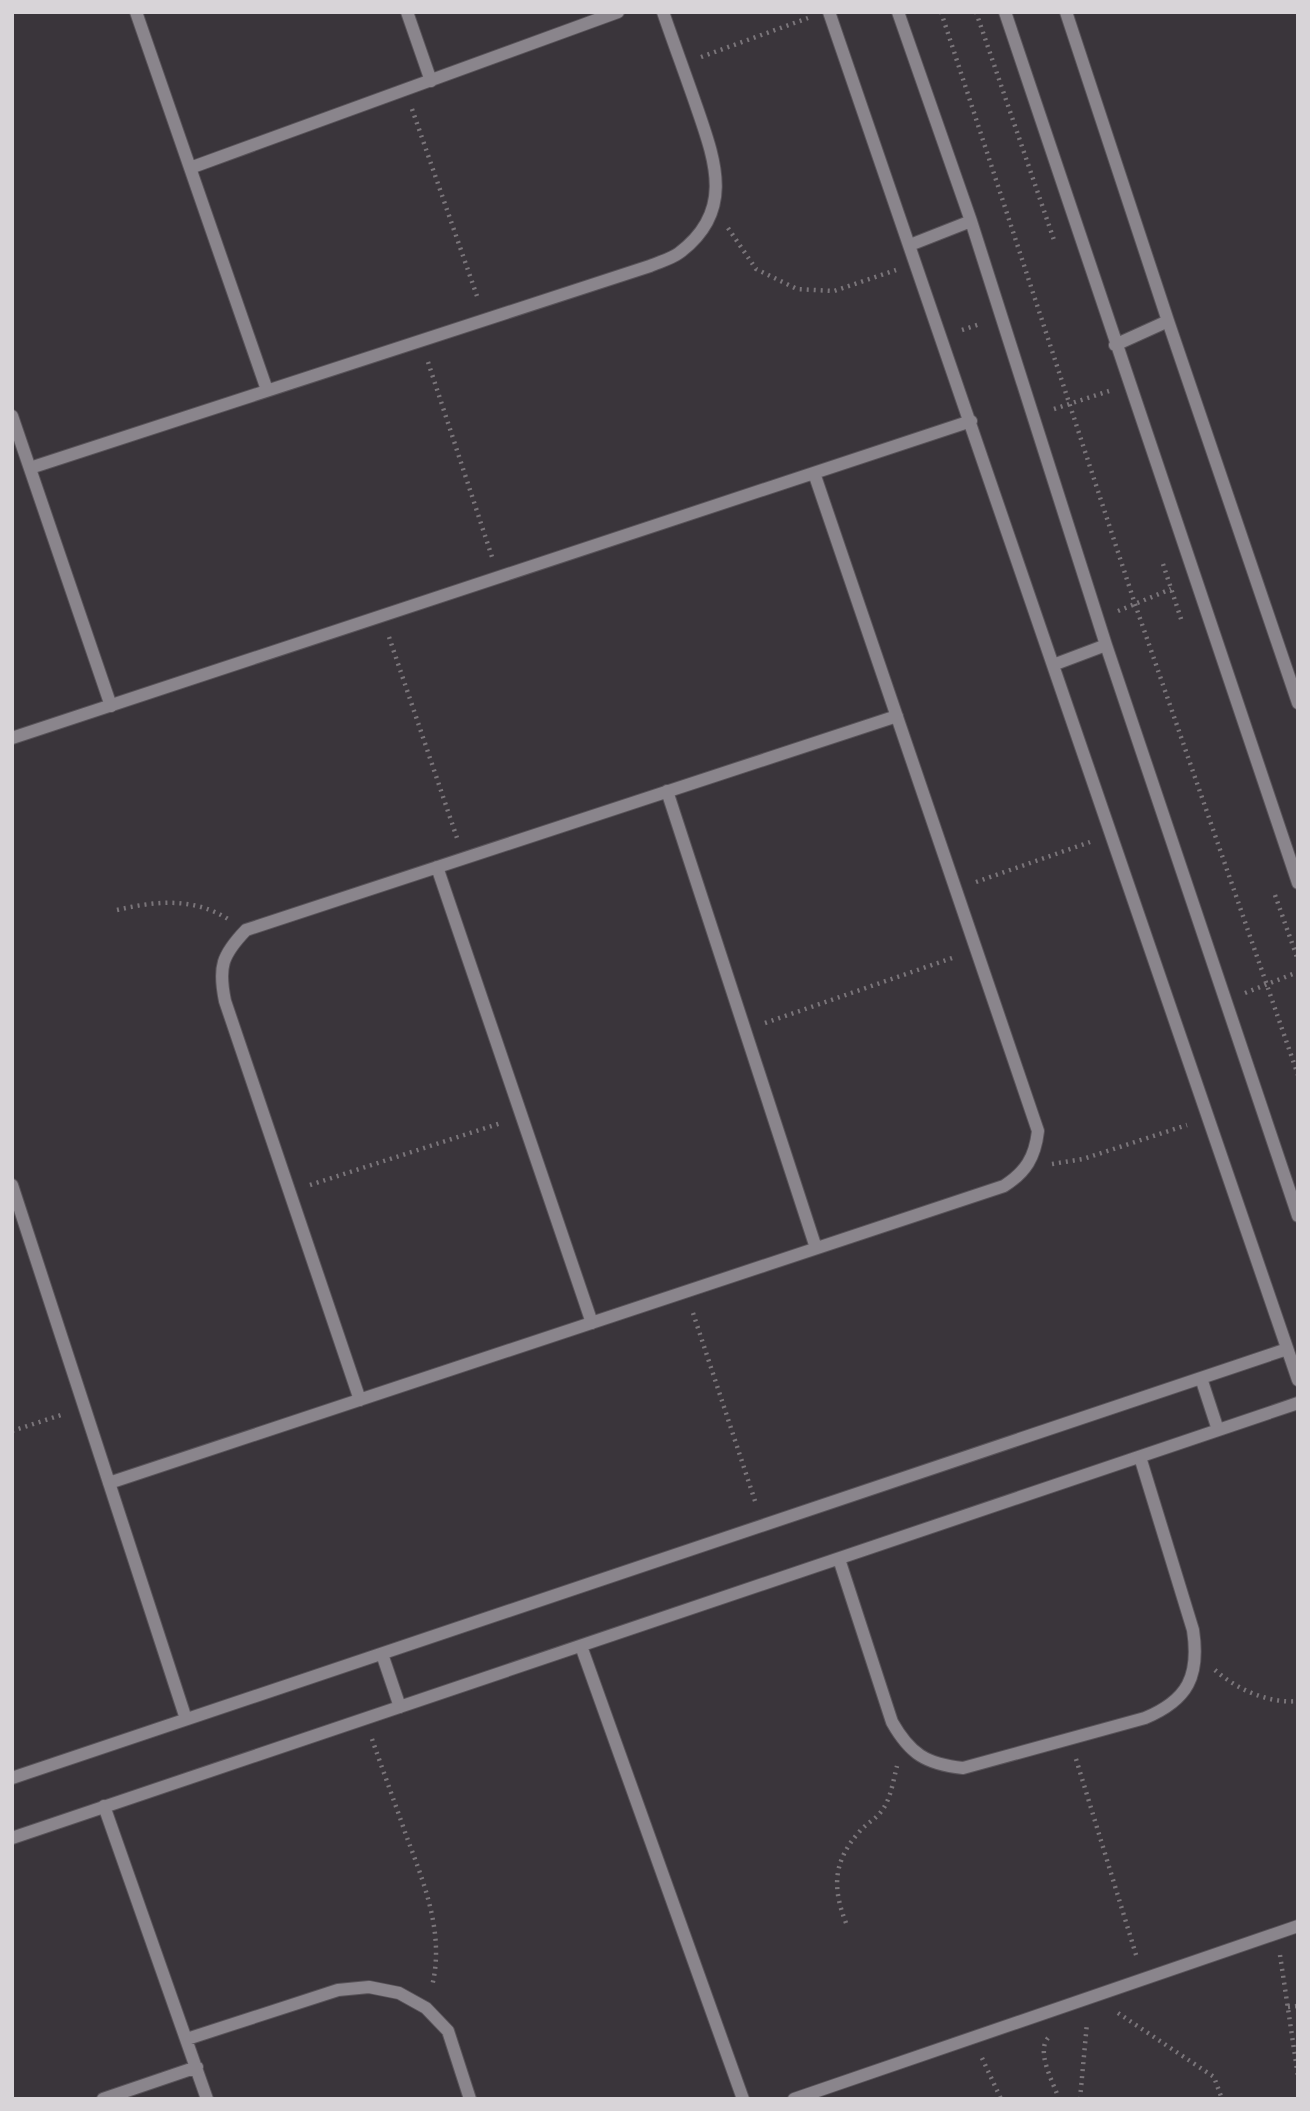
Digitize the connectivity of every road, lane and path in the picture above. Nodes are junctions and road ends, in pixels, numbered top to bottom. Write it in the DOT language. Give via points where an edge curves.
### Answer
graph roads {
  1 [pos="135,12"];
  2 [pos="407,12"];
  3 [pos="618,12"];
  4 [pos="663,12"];
  5 [pos="829,12"];
  6 [pos="898,12"];
  7 [pos="941,12"];
  8 [pos="1005,12"];
  9 [pos="1066,12"];
  10 [pos="812,17"];
  11 [pos="681,64"];
  12 [pos="430,81"];
  13 [pos="406,90"];
  14 [pos="190,169"];
  15 [pos="713,208"];
  16 [pos="971,221"];
  17 [pos="910,245"];
  18 [pos="917,263"];
  19 [pos="485,320"];
  20 [pos="1168,321"];
  21 [pos="421,341"];
  22 [pos="1115,345"];
  23 [pos="1129,384"];
  24 [pos="267,390"];
  25 [pos="1069,404"];
  26 [pos="12,416"];
  27 [pos="1034,416"];
  28 [pos="971,421"];
  29 [pos="30,468"];
  30 [pos="814,473"];
  31 [pos="499,577"];
  32 [pos="1195,580"];
  33 [pos="1135,604"];
  34 [pos="382,616"];
  35 [pos="1098,620"];
  36 [pos="1106,645"];
  37 [pos="1053,665"];
  38 [pos="1298,702"];
  39 [pos="111,706"];
  40 [pos="897,716"];
  41 [pos="12,738"];
  42 [pos="667,791"];
  43 [pos="1111,835"];
  44 [pos="464,859"];
  45 [pos="437,867"];
  46 [pos="1298,883"];
  47 [pos="955,889"];
  48 [pos="117,910"];
  49 [pos="246,930"];
  50 [pos="976,950"];
  51 [pos="1298,972"];
  52 [pos="1267,985"];
  53 [pos="1225,1001"];
  54 [pos="745,1030"];
  55 [pos="1298,1075"];
  56 [pos="522,1116"];
  57 [pos="1208,1118"];
  58 [pos="1030,1164"];
  59 [pos="12,1185"];
  60 [pos="289,1191"];
  61 [pos="1298,1216"];
  62 [pos="816,1248"];
  63 [pos="686,1292"];
  64 [pos="592,1323"];
  65 [pos="1287,1349"];
  66 [pos="1201,1378"];
  67 [pos="1298,1380"];
  68 [pos="360,1400"];
  69 [pos="1298,1404"];
  70 [pos="85,1408"];
  71 [pos="1218,1430"];
  72 [pos="12,1432"];
  73 [pos="1140,1457"];
  74 [pos="109,1483"];
  75 [pos="763,1525"];
  76 [pos="839,1559"];
  77 [pos="581,1646"];
  78 [pos="1196,1652"];
  79 [pos="382,1654"];
  80 [pos="1298,1701"];
  81 [pos="400,1707"];
  82 [pos="187,1719"];
  83 [pos="365,1719"];
  84 [pos="1069,1739"];
  85 [pos="903,1741"];
  86 [pos="12,1778"];
  87 [pos="104,1806"];
  88 [pos="12,1838"];
  89 [pos="846,1923"];
  90 [pos="1298,1926"];
  91 [pos="1276,1933"];
  92 [pos="1280,1957"];
  93 [pos="1268,1961"];
  94 [pos="1143,1979"];
  95 [pos="1298,2006"];
  96 [pos="1287,2007"];
  97 [pos="426,2008"];
  98 [pos="1130,2009"];
  99 [pos="1118,2013"];
  100 [pos="1108,2016"];
  101 [pos="1097,2020"];
  102 [pos="1087,2023"];
  103 [pos="1074,2028"];
  104 [pos="1049,2036"];
  105 [pos="973,2038"];
  106 [pos="187,2039"];
  107 [pos="197,2067"];
  108 [pos="1298,2076"];
  109 [pos="103,2099"];
  110 [pos="207,2099"];
  111 [pos="470,2099"];
  112 [pos="743,2099"];
  113 [pos="794,2099"];
  114 [pos="1001,2099"];
  115 [pos="1059,2099"];
  116 [pos="1080,2099"];
  117 [pos="1222,2099"];
  1 -- 14 [label="street"];
  2 -- 12 [label="street"];
  3 -- 12 [label="street"];
  4 -- 11 [label="street"];
  5 -- 17 [label="street"];
  6 -- 16 [label="street"];
  7 -- 25 [label="path"];
  8 -- 22 [label="street"];
  9 -- 20 [label="street"];
  10 -- 11 [label="path"];
  11 -- 15 [label="street" via="712,149 718,178"];
  12 -- 13 [label="street"];
  13 -- 14 [label="street"];
  13 -- 19 [label="path"];
  14 -- 24 [label="street"];
  15 -- 18 [label="path" via="756,269 797,289 834,291"];
  15 -- 19 [label="street" via="699,234 677,254"];
  16 -- 17 [label="street"];
  16 -- 27 [label="street"];
  17 -- 18 [label="street"];
  18 -- 28 [label="street"];
  19 -- 21 [label="street"];
  20 -- 22 [label="street"];
  20 -- 38 [label="street"];
  21 -- 24 [label="street"];
  21 -- 31 [label="path"];
  22 -- 23 [label="street"];
  23 -- 25 [label="path"];
  23 -- 32 [label="street"];
  24 -- 29 [label="street"];
  25 -- 27 [label="path"];
  25 -- 33 [label="path"];
  26 -- 29 [label="street"];
  27 -- 35 [label="street"];
  28 -- 30 [label="street"];
  28 -- 37 [label="street"];
  29 -- 39 [label="street"];
  30 -- 31 [label="street"];
  30 -- 40 [label="street"];
  31 -- 34 [label="street"];
  32 -- 33 [label="path"];
  32 -- 46 [label="street"];
  33 -- 35 [label="path"];
  33 -- 52 [label="path"];
  34 -- 39 [label="street"];
  34 -- 44 [label="path"];
  35 -- 36 [label="street"];
  36 -- 37 [label="street"];
  36 -- 53 [label="street"];
  37 -- 43 [label="street"];
  39 -- 41 [label="street"];
  40 -- 42 [label="street"];
  40 -- 47 [label="street"];
  42 -- 44 [label="street"];
  42 -- 54 [label="street"];
  43 -- 47 [label="path"];
  43 -- 57 [label="street"];
  44 -- 45 [label="street"];
  45 -- 49 [label="street"];
  45 -- 56 [label="street"];
  47 -- 50 [label="street"];
  48 -- 49 [label="path" via="150,903 185,903 218,913"];
  49 -- 60 [label="street" via="228,950 220,975"];
  50 -- 54 [label="path"];
  50 -- 58 [label="street" via="1038,1131"];
  51 -- 52 [label="path"];
  52 -- 53 [label="path"];
  52 -- 55 [label="path"];
  53 -- 61 [label="street"];
  54 -- 62 [label="street"];
  56 -- 60 [label="path"];
  56 -- 64 [label="street"];
  57 -- 58 [label="path" via="1083,1159"];
  57 -- 65 [label="street"];
  58 -- 62 [label="street" via="1004,1186"];
  59 -- 70 [label="street"];
  60 -- 68 [label="street"];
  62 -- 63 [label="street"];
  63 -- 64 [label="street"];
  63 -- 75 [label="path"];
  64 -- 68 [label="street"];
  65 -- 66 [label="street"];
  65 -- 67 [label="street"];
  66 -- 71 [label="street"];
  66 -- 75 [label="street"];
  68 -- 74 [label="street"];
  69 -- 71 [label="street"];
  70 -- 72 [label="path"];
  70 -- 74 [label="street"];
  71 -- 73 [label="street"];
  73 -- 76 [label="street"];
  73 -- 78 [label="street"];
  74 -- 82 [label="street"];
  75 -- 79 [label="street"];
  76 -- 77 [label="street"];
  76 -- 85 [label="street" via="892,1722"];
  77 -- 81 [label="street"];
  77 -- 112 [label="street"];
  78 -- 80 [label="path" via="1222,1676 1264,1699"];
  78 -- 84 [label="street" via="1193,1674 1165,1709"];
  79 -- 81 [label="street"];
  79 -- 82 [label="street"];
  81 -- 83 [label="street"];
  82 -- 86 [label="street"];
  83 -- 87 [label="street"];
  83 -- 97 [label="path" via="430,1900 435,1974"];
  84 -- 85 [label="street" via="963,1768 940,1766"];
  84 -- 94 [label="path"];
  85 -- 89 [label="path" via="888,1799 845,1849 837,1874 837,1899"];
  87 -- 88 [label="street"];
  87 -- 106 [label="street"];
  90 -- 91 [label="street"];
  91 -- 92 [label="path"];
  91 -- 94 [label="street"];
  92 -- 93 [label="path"];
  92 -- 96 [label="path"];
  94 -- 105 [label="street"];
  95 -- 96 [label="path"];
  96 -- 108 [label="path"];
  97 -- 106 [label="street" via="400,1993 369,1987 338,1990"];
  97 -- 111 [label="street" via="447,2031"];
  98 -- 99 [label="path"];
  99 -- 100 [label="path"];
  99 -- 117 [label="path" via="1214,2077"];
  101 -- 102 [label="path"];
  102 -- 103 [label="path"];
  102 -- 116 [label="path"];
  104 -- 115 [label="path" via="1043,2052"];
  105 -- 113 [label="street"];
  105 -- 114 [label="path"];
  106 -- 107 [label="street"];
  107 -- 109 [label="street"];
  107 -- 110 [label="street"];
}
